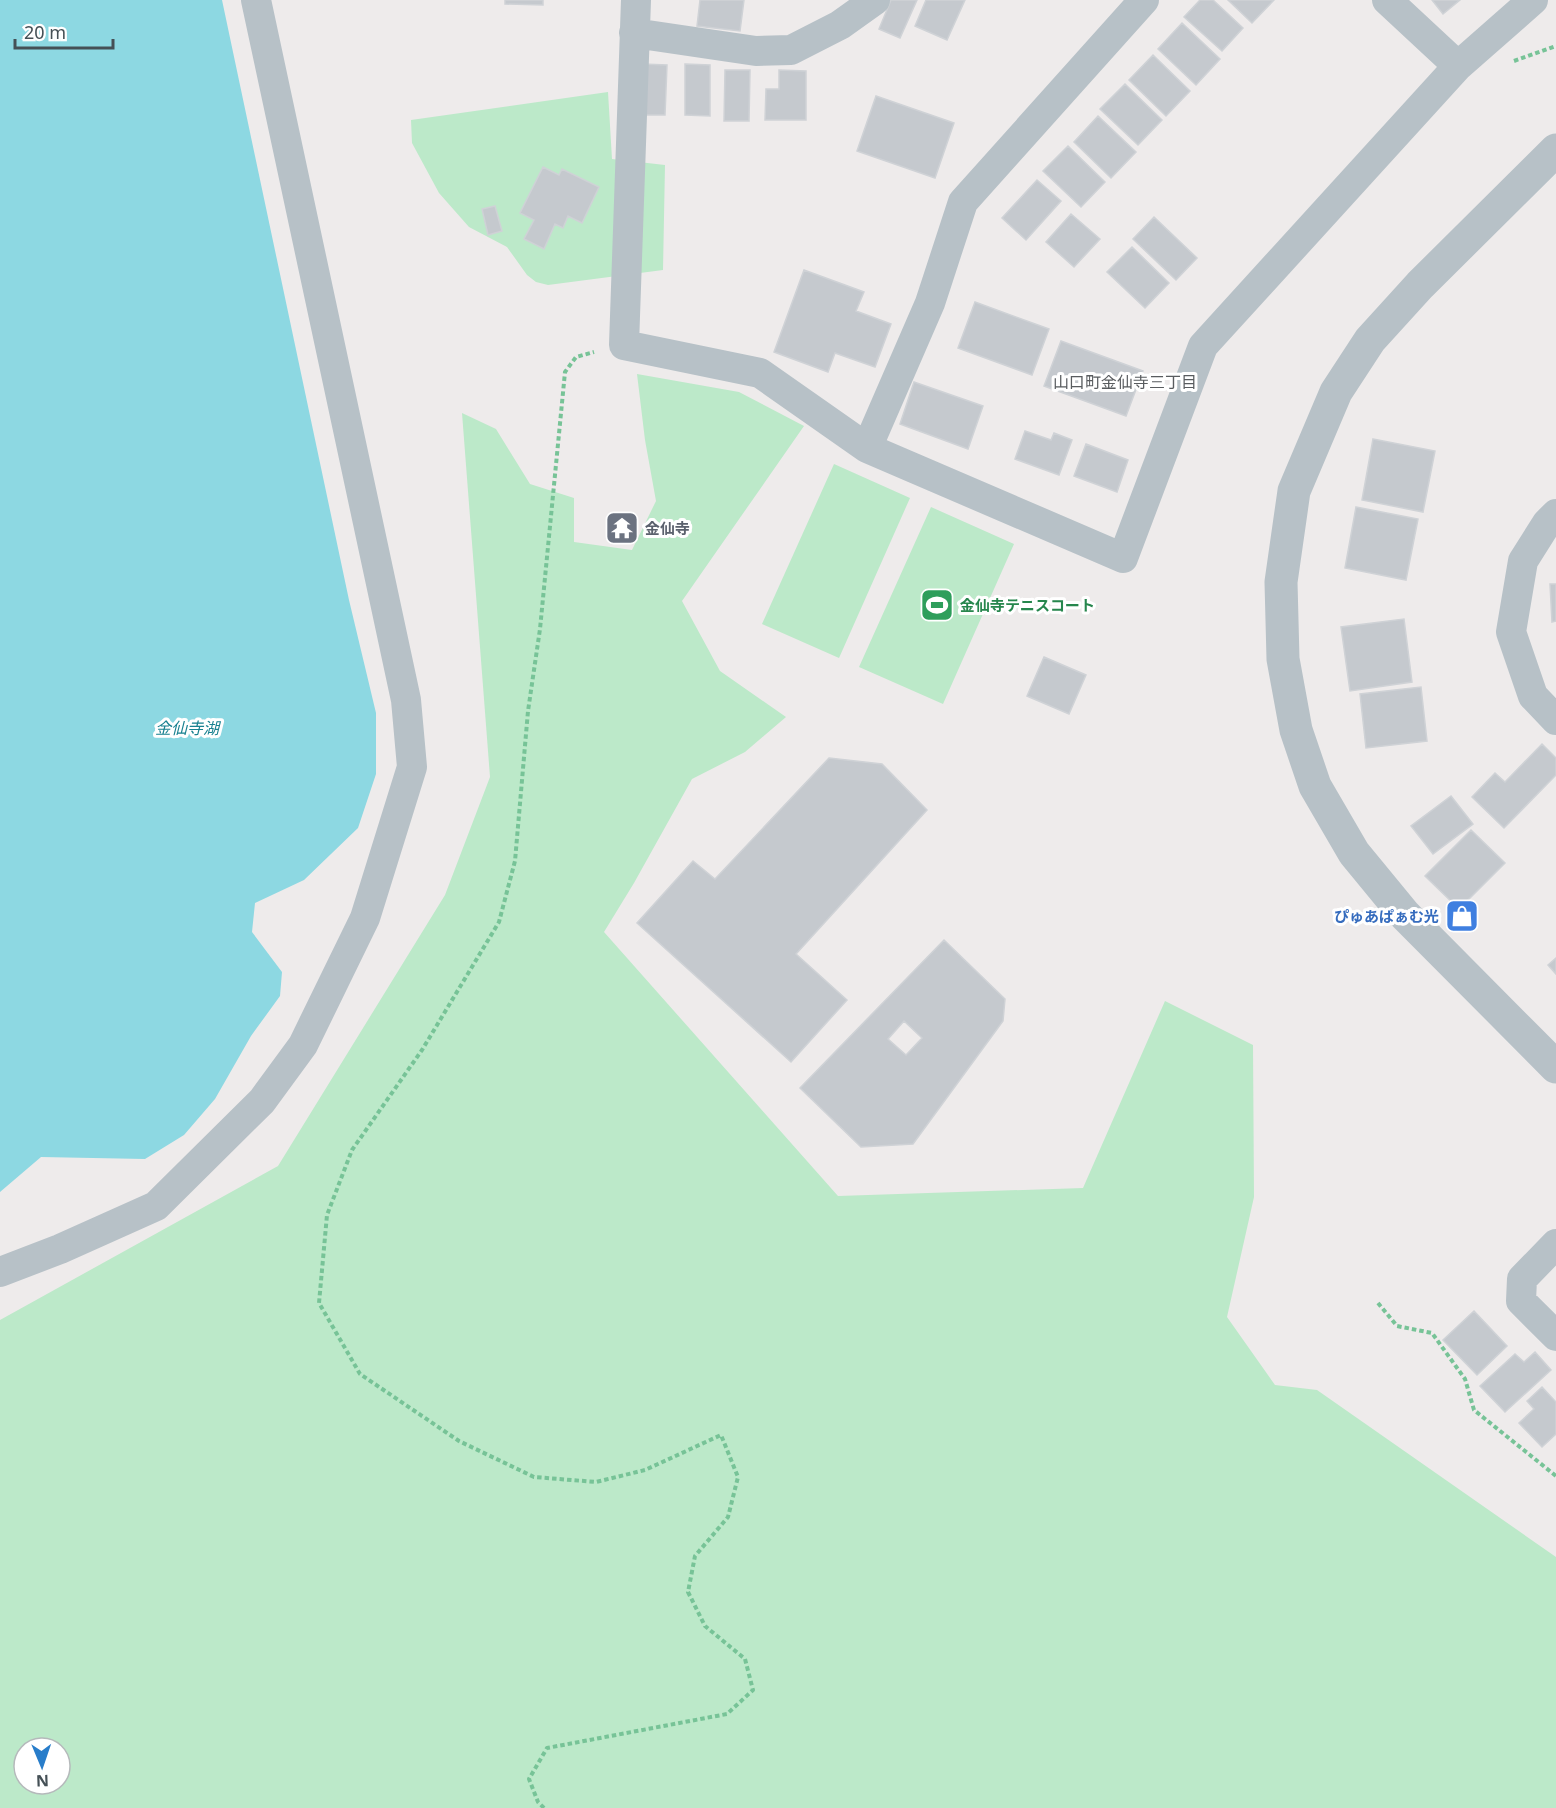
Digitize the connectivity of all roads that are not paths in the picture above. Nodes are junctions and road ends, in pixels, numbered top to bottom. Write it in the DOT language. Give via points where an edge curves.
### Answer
graph roads {
  1 [pos="256,0"];
  2 [pos="636,0"];
  3 [pos="875,0"];
  4 [pos="1144,0"];
  5 [pos="1387,0"];
  6 [pos="1533,0"];
  7 [pos="634,33"];
  8 [pos="1458,66"];
  9 [pos="1556,150"];
  10 [pos="867,448"];
  11 [pos="1556,514"];
  12 [pos="1556,720"];
  13 [pos="1556,1067"];
  14 [pos="1556,1244"];
  15 [pos="0,1272"];
  16 [pos="1556,1336"];
  1 -- 15 [label="street" via="406,700 412,767 365,918 303,1045 262,1101 156,1206"];
  2 -- 7 [label="street"];
  3 -- 7 [label="street" via="840,25 791,50 756,51"];
  4 -- 10 [label="street" via="963,202 930,303"];
  5 -- 8 [label="street"];
  6 -- 8 [label="street"];
  7 -- 10 [label="street" via="624,345 760,373"];
  8 -- 10 [label="street" via="1203,346 1123,558"];
  9 -- 13 [label="street" via="1419,285 1370,340 1336,393 1294,491 1281,582 1283,659 1296,730 1315,786 1354,853 1405,915"];
  11 -- 12 [label="street" via="1523,561 1511,632 1533,696"];
  14 -- 16 [label="street" via="1521,1279 1521,1301"];
}
